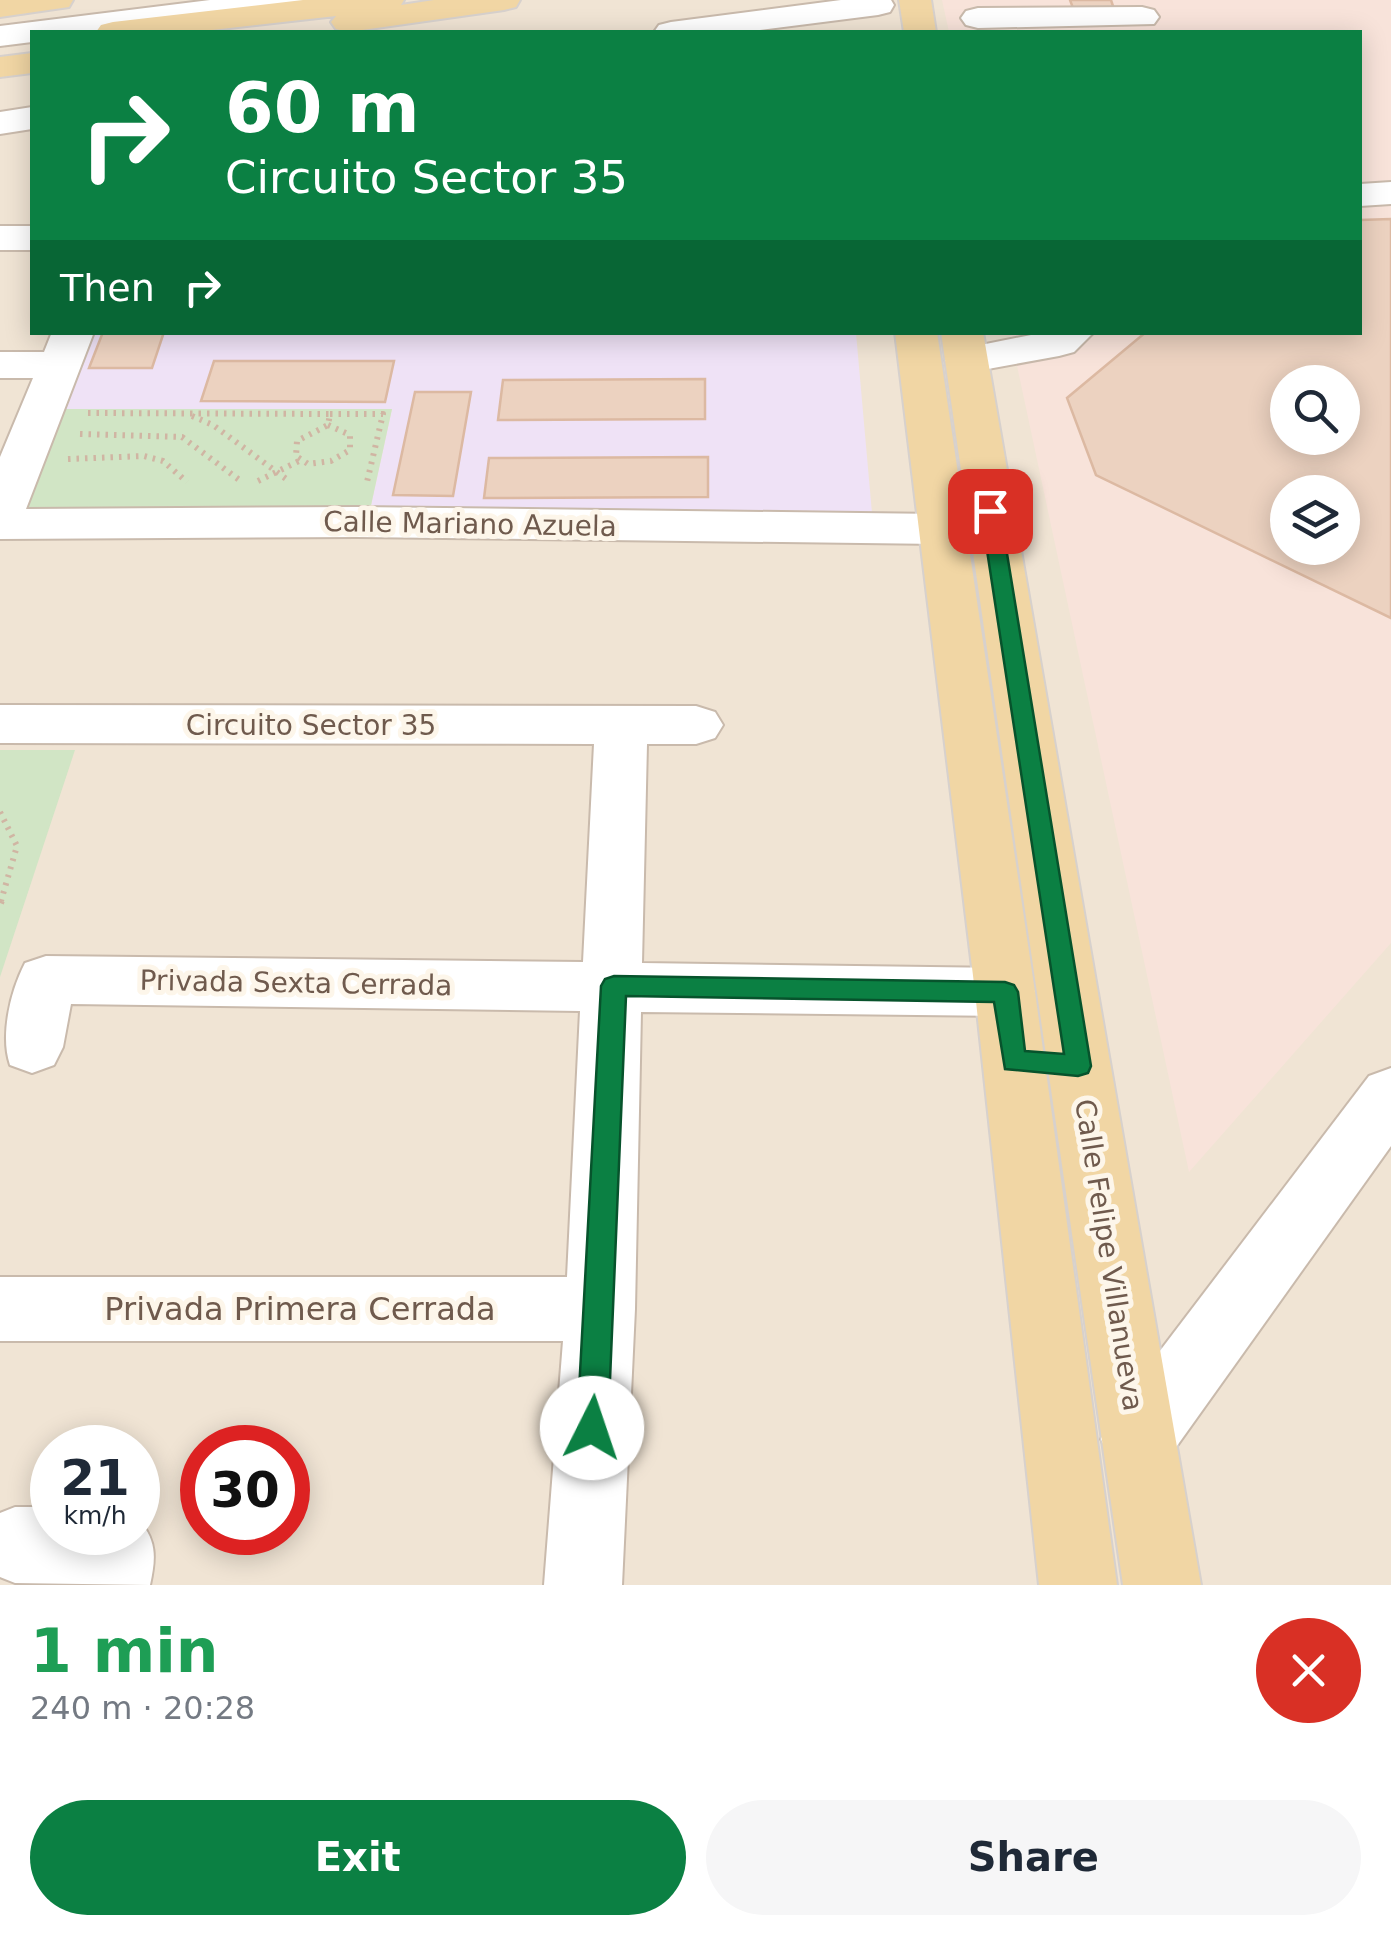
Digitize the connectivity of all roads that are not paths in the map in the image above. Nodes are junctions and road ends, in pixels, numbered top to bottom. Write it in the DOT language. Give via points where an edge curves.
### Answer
graph roads {
  1 [pos="57,0"];
  2 [pos="154,0"];
  3 [pos="290,0"];
  4 [pos="388,0"];
  5 [pos="504,0"];
  6 [pos="915,0"];
  7 [pos="0,7"];
  8 [pos="879,13"];
  9 [pos="1142,16"];
  10 [pos="977,17"];
  11 [pos="0,19"];
  12 [pos="48,30"];
  13 [pos="130,30"];
  14 [pos="281,30"];
  15 [pos="693,30"];
  16 [pos="920,30"];
  17 [pos="30,32"];
  18 [pos="0,36"];
  19 [pos="30,42"];
  20 [pos="0,46"];
  21 [pos="30,63"];
  22 [pos="0,68"];
  23 [pos="30,118"];
  24 [pos="0,123"];
  25 [pos="1391,193"];
  26 [pos="1362,195"];
  27 [pos="0,238"];
  28 [pos="30,238"];
  29 [pos="1069,335"];
  30 [pos="948,342"];
  31 [pos="66,349"];
  32 [pos="0,365"];
  33 [pos="0,514"];
  34 [pos="0,524"];
  35 [pos="940,530"];
  36 [pos="0,724"];
  37 [pos="621,725"];
  38 [pos="696,726"];
  39 [pos="614,986"];
  40 [pos="1005,992"];
  41 [pos="32,1047"];
  42 [pos="1014,1061"];
  43 [pos="1078,1066"];
  44 [pos="1391,1095"];
  45 [pos="0,1309"];
  46 [pos="600,1309"];
  47 [pos="1138,1439"];
  48 [pos="14,1545"];
  49 [pos="111,1585"];
  50 [pos="583,1585"];
  51 [pos="1078,1585"];
  52 [pos="1162,1585"];
  1 -- 7 [label="main road"];
  2 -- 11 [label="street"];
  3 -- 12 [label="street"];
  4 -- 13 [label="main road"];
  5 -- 14 [label="main road"];
  6 -- 16 [label="main road"];
  8 -- 15 [label="street"];
  9 -- 10 [label="street"];
  17 -- 18 [label="street"];
  19 -- 20 [label="main road"];
  21 -- 22 [label="main road"];
  23 -- 24 [label="street"];
  25 -- 26 [label="street"];
  27 -- 28 [label="street"];
  29 -- 30 [label="street" via="1059,343"];
  30 -- 35 [label="main road"];
  30 -- 43 [label="main road, Calle Felipe Villanueva"];
  31 -- 32 [label="street"];
  31 -- 33 [label="street" via="60,415 21,461"];
  34 -- 35 [label="street, Calle Mariano Azuela" via="240,504 357,522"];
  35 -- 40 [label="main road"];
  36 -- 37 [label="street, Circuito Sector 35"];
  37 -- 38 [label="street, Circuito Sector 35"];
  37 -- 39 [label="street"];
  39 -- 40 [label="street"];
  39 -- 41 [label="street, Privada Sexta Cerrada" via="46,980"];
  39 -- 46 [label="street"];
  40 -- 42 [label="main road"];
  42 -- 43 [label="main road"];
  42 -- 51 [label="main road"];
  43 -- 47 [label="main road, Calle Felipe Villanueva"];
  44 -- 47 [label="street"];
  45 -- 46 [label="street, Privada Primera Cerrada"];
  46 -- 50 [label="street"];
  47 -- 52 [label="main road, Calle Felipe Villanueva"];
  48 -- 49 [label="street" via="110,1545 119,1555"];
}
